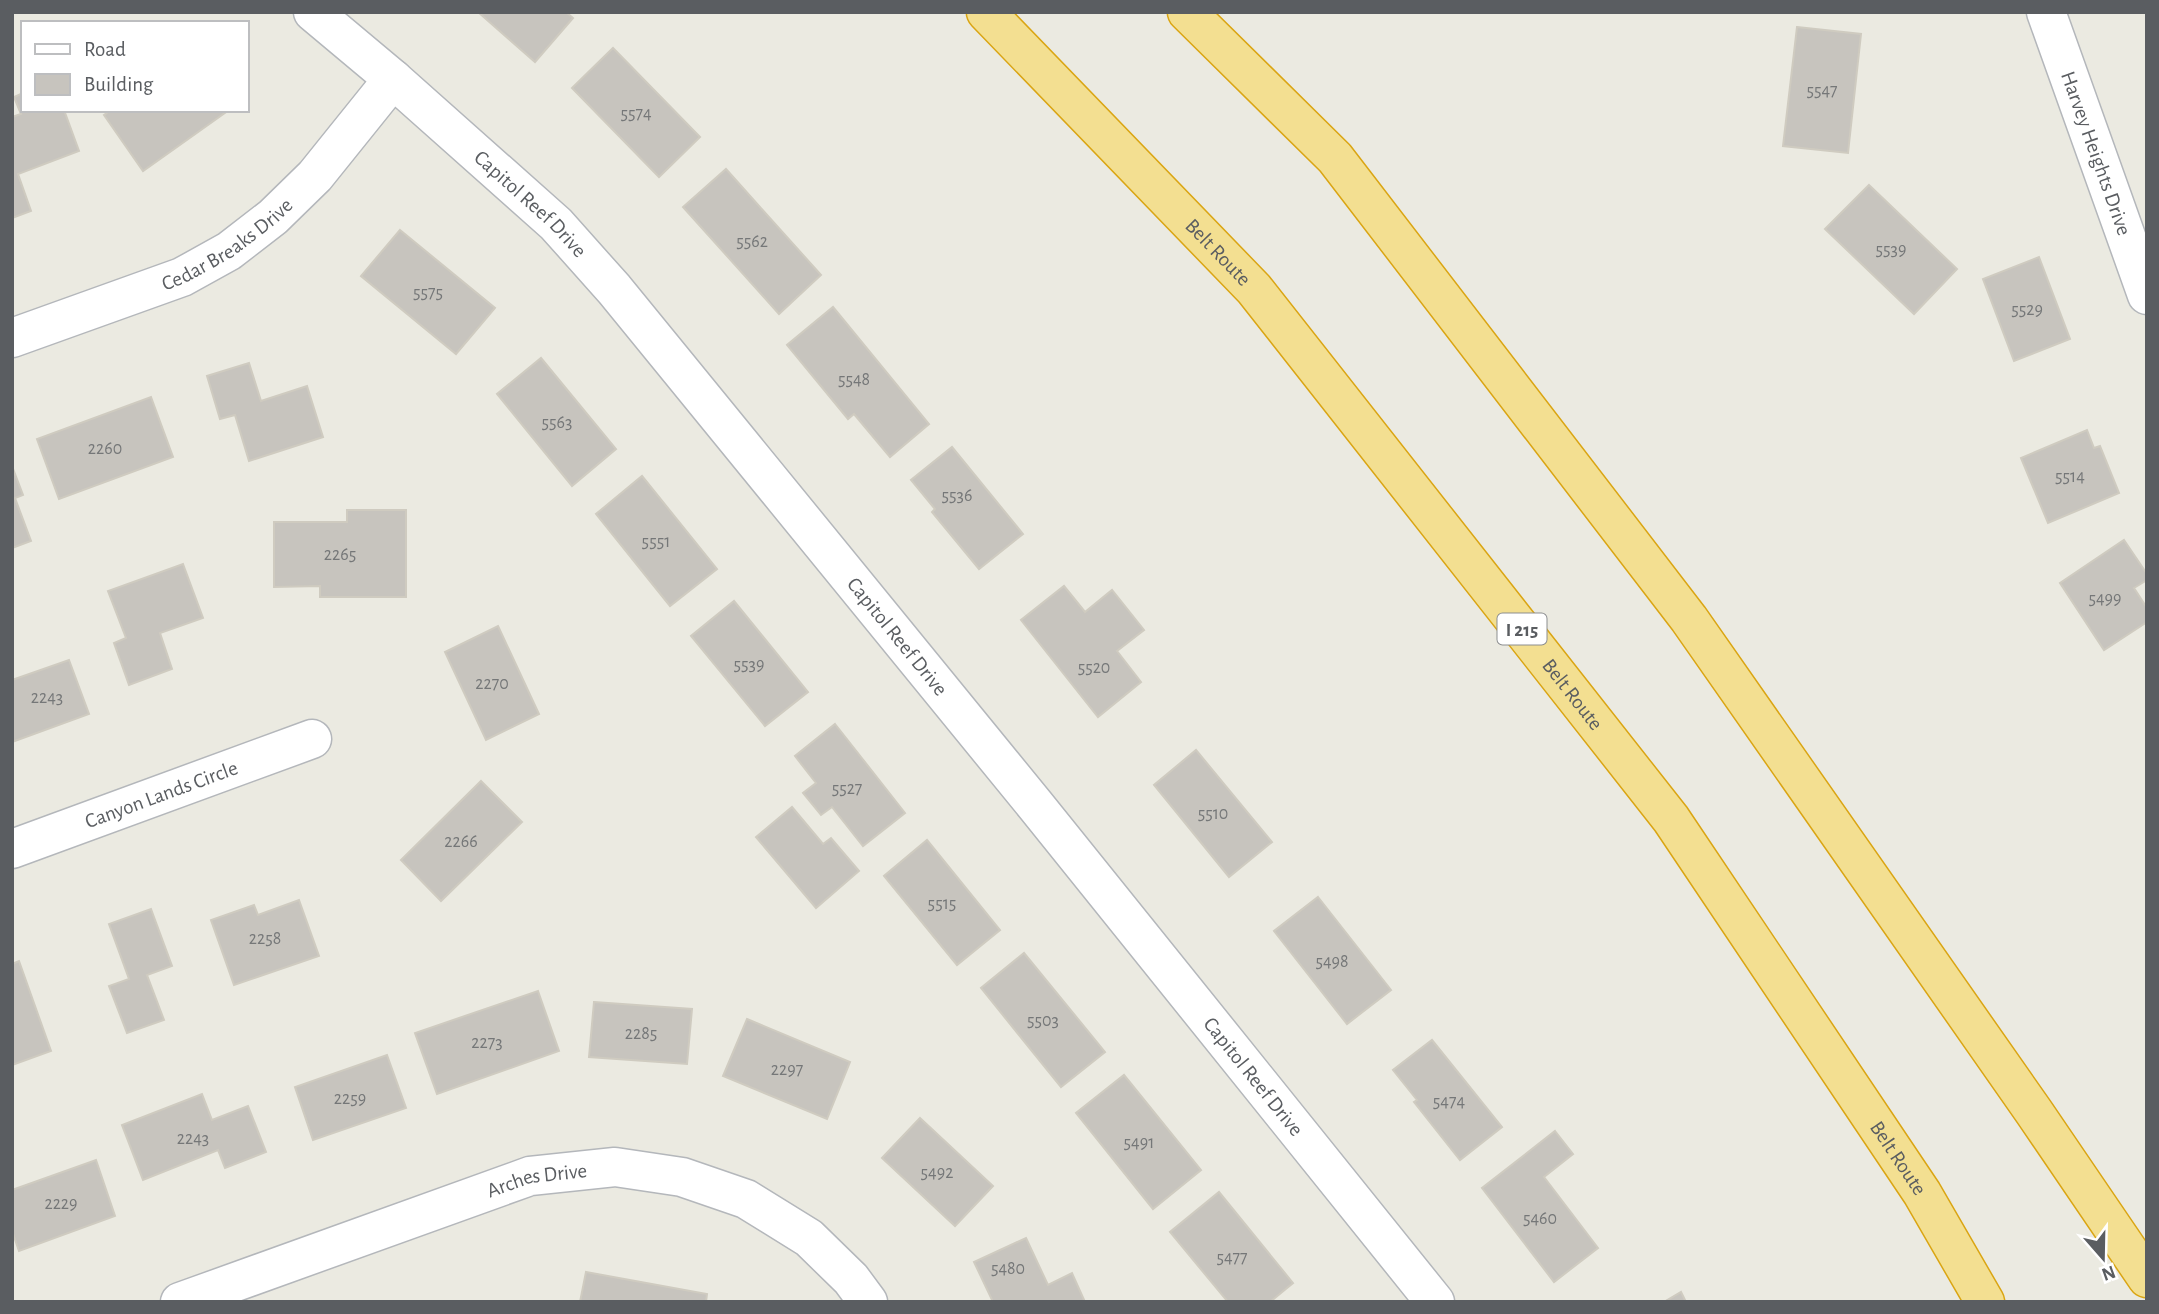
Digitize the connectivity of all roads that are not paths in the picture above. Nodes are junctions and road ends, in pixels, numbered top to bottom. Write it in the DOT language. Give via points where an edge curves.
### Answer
graph roads {
  1 [pos="313,12"];
  2 [pos="986,12"];
  3 [pos="1187,12"];
  4 [pos="2046,12"];
  5 [pos="393,79"];
  6 [pos="2147,295"];
  7 [pos="12,338"];
  8 [pos="312,739"];
  9 [pos="12,849"];
  10 [pos="2147,1278"];
  11 [pos="180,1302"];
  12 [pos="868,1302"];
  13 [pos="1435,1302"];
  14 [pos="1985,1302"];
  1 -- 5 [label="street, Capitol Reef Drive"];
  2 -- 14 [label="highway, Belt Route / I 215" via="1254,289 1671,819 1922,1193"];
  3 -- 10 [label="highway" via="1335,158 1689,619"];
  4 -- 6 [label="street, Harvey Heights Drive"];
  5 -- 7 [label="street, Cedar Breaks Drive" via="315,176 273,218 229,251 182,277"];
  5 -- 13 [label="street, Capitol Reef Drive" via="556,225 614,289"];
  8 -- 9 [label="street, Canyon Lands Circle"];
  11 -- 12 [label="street, Arches Drive" via="530,1176 615,1167 682,1177 746,1199 809,1238"];
}
